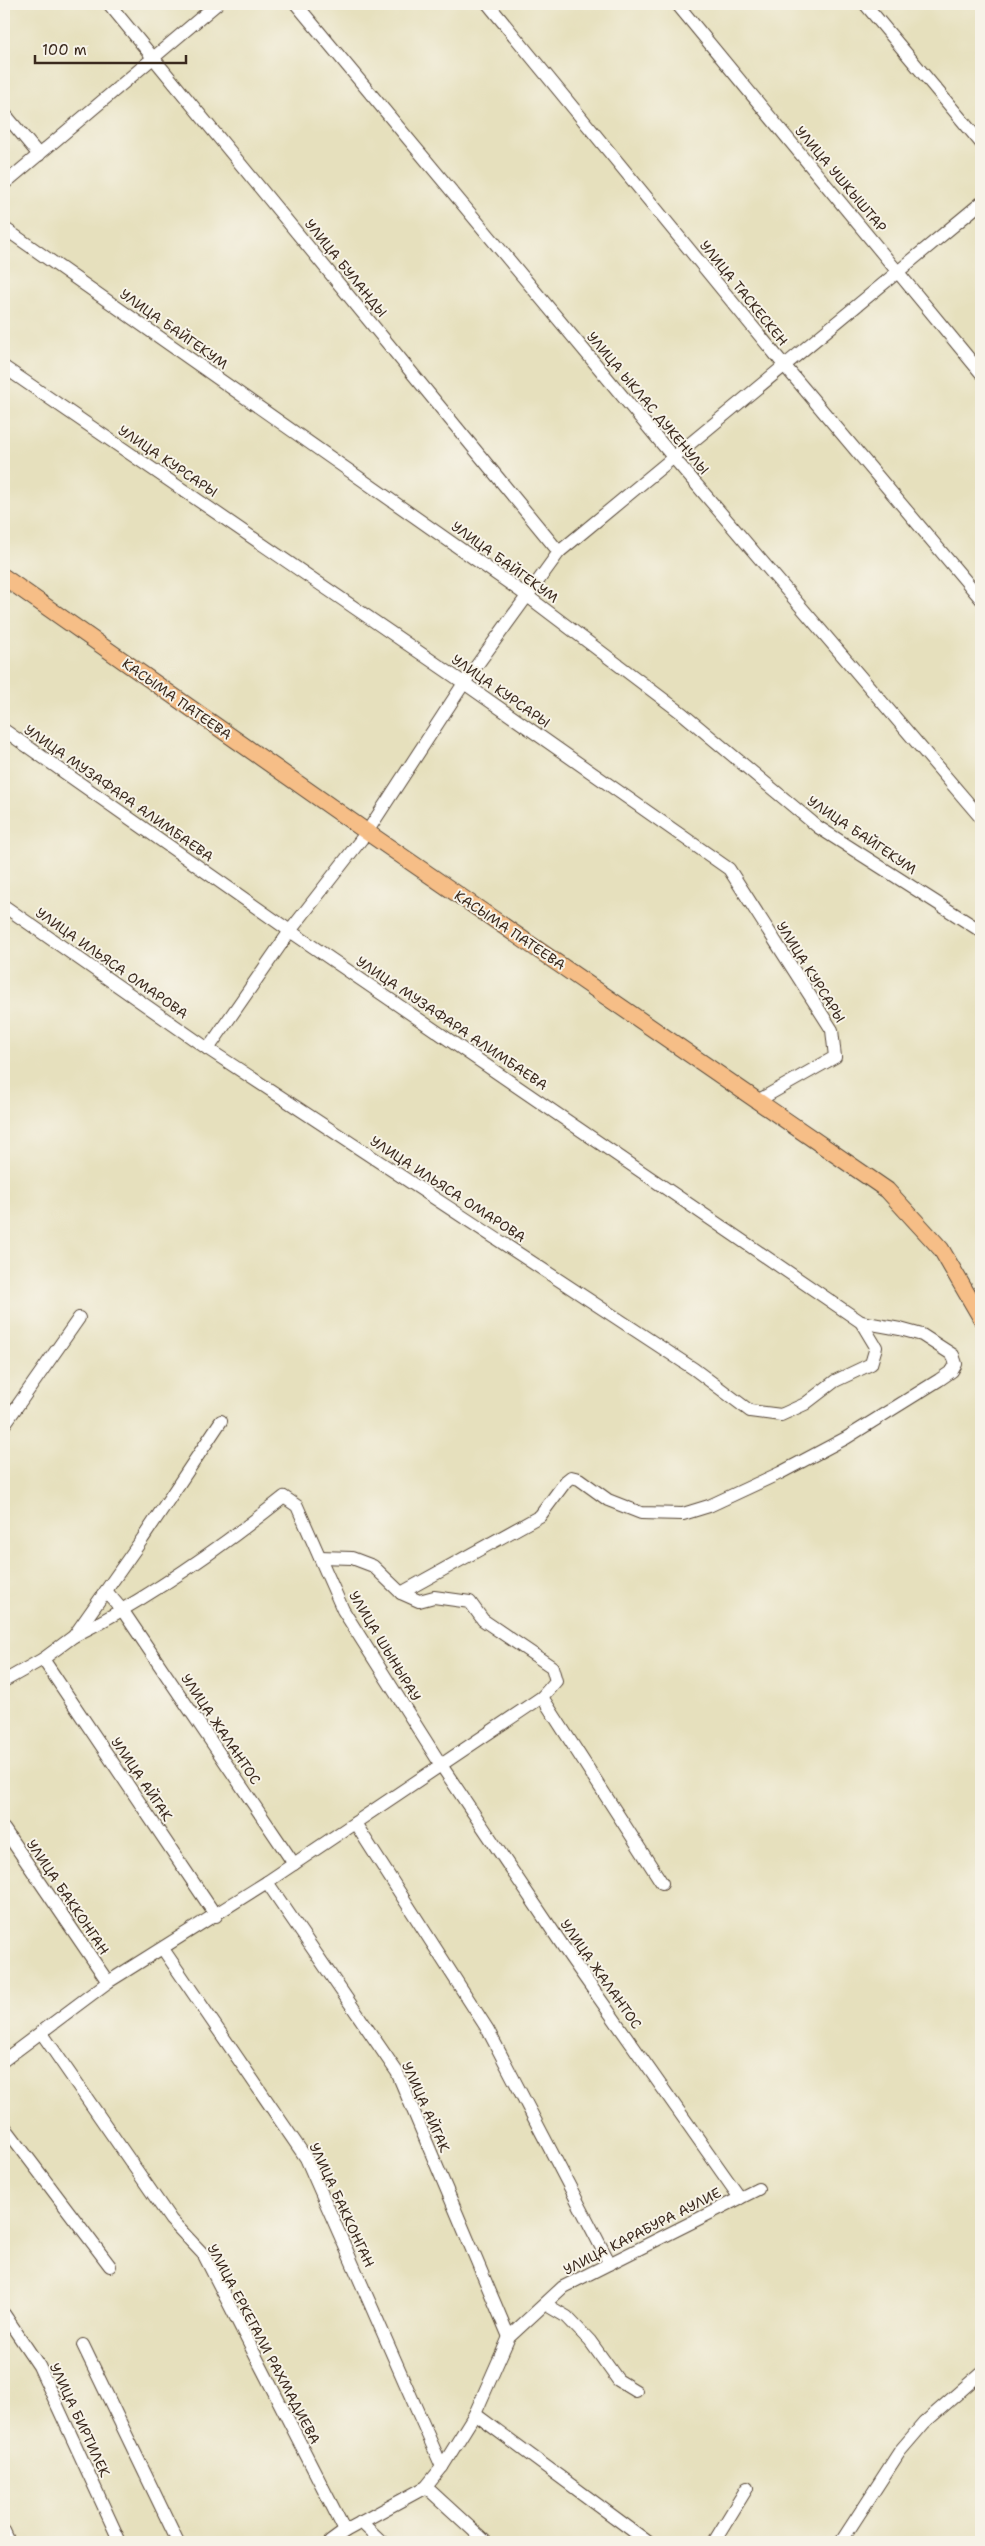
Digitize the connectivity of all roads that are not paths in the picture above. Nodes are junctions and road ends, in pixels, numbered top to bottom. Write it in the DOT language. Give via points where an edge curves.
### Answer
graph roads {
  1 [pos="109,4"];
  2 [pos="218,4"];
  3 [pos="296,4"];
  4 [pos="488,4"];
  5 [pos="677,4"];
  6 [pos="865,4"];
  7 [pos="154,57"];
  8 [pos="4,113"];
  9 [pos="981,143"];
  10 [pos="39,156"];
  11 [pos="4,184"];
  12 [pos="981,204"];
  13 [pos="4,228"];
  14 [pos="898,272"];
  15 [pos="784,365"];
  16 [pos="4,367"];
  17 [pos="981,373"];
  18 [pos="673,456"];
  19 [pos="559,552"];
  20 [pos="4,577"];
  21 [pos="526,595"];
  22 [pos="981,599"];
  23 [pos="464,683"];
  24 [pos="4,730"];
  25 [pos="981,818"];
  26 [pos="367,832"];
  27 [pos="4,906"];
  28 [pos="290,931"];
  29 [pos="981,931"];
  30 [pos="208,1049"];
  31 [pos="759,1100"];
  32 [pos="79,1318"];
  33 [pos="981,1318"];
  34 [pos="861,1322"];
  35 [pos="876,1347"];
  36 [pos="221,1421"];
  37 [pos="4,1425"];
  38 [pos="320,1557"];
  39 [pos="106,1591"];
  40 [pos="402,1593"];
  41 [pos="123,1611"];
  42 [pos="74,1636"];
  43 [pos="44,1659"];
  44 [pos="4,1681"];
  45 [pos="542,1697"];
  46 [pos="441,1765"];
  47 [pos="355,1823"];
  48 [pos="4,1829"];
  49 [pos="294,1864"];
  50 [pos="267,1882"];
  51 [pos="662,1882"];
  52 [pos="216,1916"];
  53 [pos="163,1949"];
  54 [pos="108,1982"];
  55 [pos="41,2032"];
  56 [pos="4,2060"];
  57 [pos="4,2126"];
  58 [pos="758,2189"];
  59 [pos="740,2198"];
  60 [pos="610,2264"];
  61 [pos="110,2266"];
  62 [pos="544,2304"];
  63 [pos="4,2314"];
  64 [pos="509,2337"];
  65 [pos="83,2345"];
  66 [pos="981,2373"];
  67 [pos="636,2391"];
  68 [pos="475,2414"];
  69 [pos="442,2468"];
  70 [pos="426,2487"];
  71 [pos="747,2488"];
  72 [pos="361,2522"];
  73 [pos="4,2531"];
  74 [pos="345,2531"];
  75 [pos="9,2542"];
  76 [pos="120,2542"];
  77 [pos="178,2542"];
  78 [pos="330,2542"];
  79 [pos="382,2542"];
  80 [pos="486,2542"];
  81 [pos="648,2542"];
  82 [pos="714,2542"];
  83 [pos="841,2542"];
  1 -- 7 [label="street, УЛИЦА БУЛАНДЫ"];
  2 -- 7 [label="street"];
  3 -- 18 [label="street, УЛИЦА ЫКЛАС ДУКЕНУЛЫ"];
  4 -- 15 [label="street, УЛИЦА ТАСКЕСКЕН"];
  5 -- 14 [label="street, УЛИЦА УШКЫШТАР"];
  6 -- 9 [label="street"];
  7 -- 10 [label="street"];
  7 -- 19 [label="street, УЛИЦА БУЛАНДЫ"];
  8 -- 10 [label="street"];
  10 -- 11 [label="street"];
  12 -- 14 [label="street"];
  13 -- 21 [label="street, УЛИЦА БАЙГЕКУМ"];
  14 -- 15 [label="street"];
  14 -- 17 [label="street, УЛИЦА УШКЫШТАР"];
  15 -- 18 [label="street"];
  15 -- 22 [label="street, УЛИЦА ТАСКЕСКЕН"];
  16 -- 23 [label="street, УЛИЦА КУРСАРЫ"];
  18 -- 19 [label="street"];
  18 -- 25 [label="street, УЛИЦА ЫКЛАС ДУКЕНУЛЫ"];
  19 -- 21 [label="street"];
  20 -- 26 [label="main road, КАСЫМА ПАТЕЕВА"];
  21 -- 23 [label="street"];
  21 -- 29 [label="street, УЛИЦА БАЙГЕКУМ" via="683,714 818,826"];
  23 -- 26 [label="street"];
  23 -- 31 [label="street, УЛИЦА КУРСАРЫ" via="729,870 832,1030 835,1057"];
  24 -- 28 [label="street, УЛИЦА МУЗАФАРА АЛИМБАЕВА"];
  26 -- 28 [label="street"];
  26 -- 31 [label="main road, КАСЫМА ПАТЕЕВА"];
  27 -- 30 [label="street, УЛИЦА ИЛЬЯСА ОМАРОВА"];
  28 -- 30 [label="street"];
  28 -- 34 [label="street, УЛИЦА МУЗАФАРА АЛИМБАЕВА"];
  30 -- 35 [label="street, УЛИЦА ИЛЬЯСА ОМАРОВА" via="694,1369 750,1411 781,1415 805,1404 835,1381 871,1364"];
  31 -- 33 [label="main road, КАСЫМА ПАТЕЕВА" via="887,1190 941,1249"];
  32 -- 37 [label="street"];
  34 -- 35 [label="street, УЛИЦА МУЗАФАРА АЛИМБАЕВА"];
  34 -- 40 [label="street" via="922,1335 953,1355 956,1364 939,1380 846,1438 780,1473 709,1506 683,1514 641,1513 608,1500 579,1479 571,1477 540,1516"];
  36 -- 39 [label="street"];
  38 -- 40 [label="street" via="352,1558 374,1566"];
  38 -- 41 [label="street, УЛИЦА ШЫНЫРАУ" via="297,1506 284,1497"];
  38 -- 46 [label="street, УЛИЦА ШЫНЫРАУ" via="343,1610"];
  39 -- 41 [label="street, УЛИЦА ЖАЛАНТОС"];
  39 -- 42 [label="street"];
  40 -- 45 [label="street" via="419,1601 434,1597 470,1602 483,1620 552,1667 556,1681"];
  41 -- 42 [label="street"];
  41 -- 49 [label="street, УЛИЦА ЖАЛАНТОС"];
  42 -- 43 [label="street"];
  43 -- 44 [label="street"];
  43 -- 52 [label="street, УЛИЦА АЙГАК"];
  45 -- 46 [label="street"];
  45 -- 51 [label="street"];
  46 -- 47 [label="street"];
  46 -- 59 [label="street, УЛИЦА ЖАЛАНТОС" via="571,1958"];
  47 -- 49 [label="street"];
  47 -- 60 [label="street" via="488,2030"];
  48 -- 54 [label="street, УЛИЦА БАККОНГАН"];
  49 -- 50 [label="street"];
  50 -- 52 [label="street"];
  50 -- 64 [label="street, УЛИЦА АЙГАК" via="396,2072"];
  52 -- 53 [label="street"];
  53 -- 54 [label="street"];
  53 -- 69 [label="street, УЛИЦА БАККОНГАН" via="306,2158"];
  54 -- 55 [label="street"];
  55 -- 56 [label="street"];
  55 -- 74 [label="street, УЛИЦА ЕРКЕГАЛИ РАХМАДИЕВА" via="170,2220 204,2255"];
  57 -- 61 [label="street"];
  58 -- 59 [label="street, УЛИЦА КАРАБУРА АУЛИЕ"];
  59 -- 60 [label="street, УЛИЦА КАРАБУРА АУЛИЕ"];
  60 -- 62 [label="street, УЛИЦА КАРАБУРА АУЛИЕ" via="563,2288"];
  62 -- 64 [label="street, УЛИЦА КАРАБУРА АУЛИЕ"];
  62 -- 67 [label="street" via="567,2317 590,2341 618,2380"];
  63 -- 76 [label="street, УЛИЦА БИРТИЛЕК" via="39,2366"];
  64 -- 68 [label="street, УЛИЦА КАРАБУРА АУЛИЕ"];
  65 -- 77 [label="street"];
  66 -- 83 [label="street" via="924,2423 900,2451"];
  68 -- 69 [label="street, УЛИЦА КАРАБУРА АУЛИЕ"];
  68 -- 81 [label="street"];
  69 -- 70 [label="street, УЛИЦА КАРАБУРА АУЛИЕ"];
  70 -- 72 [label="street, УЛИЦА КАРАБУРА АУЛИЕ"];
  70 -- 80 [label="street"];
  71 -- 82 [label="street"];
  72 -- 74 [label="street, УЛИЦА КАРАБУРА АУЛИЕ"];
  72 -- 79 [label="street"];
  73 -- 75 [label="street"];
  74 -- 78 [label="street, УЛИЦА КАРАБУРА АУЛИЕ"];
}
